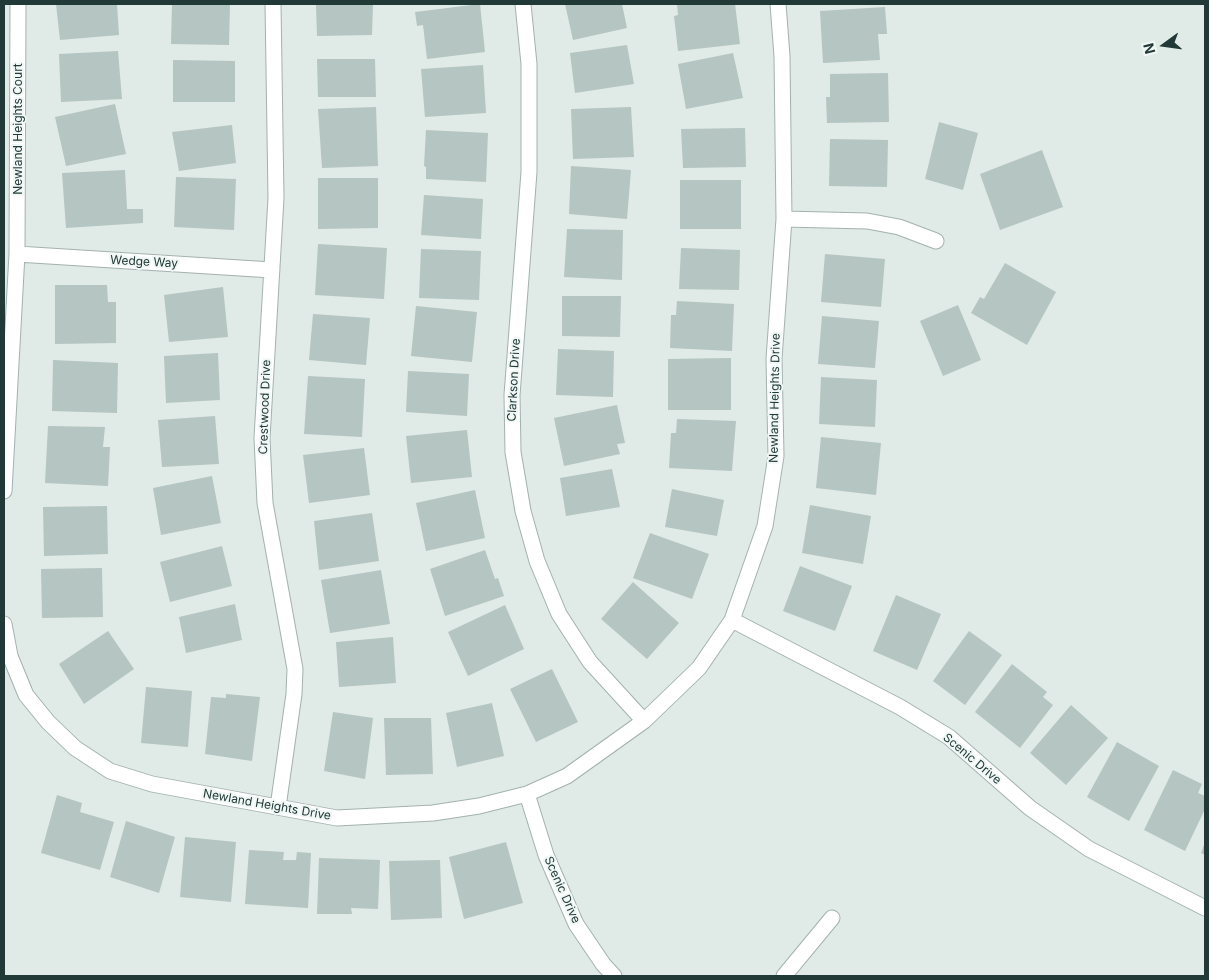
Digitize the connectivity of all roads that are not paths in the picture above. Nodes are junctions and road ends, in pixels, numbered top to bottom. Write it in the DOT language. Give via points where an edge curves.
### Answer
graph roads {
  1 [pos="18,4"];
  2 [pos="273,4"];
  3 [pos="523,4"];
  4 [pos="778,4"];
  5 [pos="784,219"];
  6 [pos="936,241"];
  7 [pos="17,254"];
  8 [pos="272,270"];
  9 [pos="4,491"];
  10 [pos="732,620"];
  11 [pos="4,624"];
  12 [pos="644,721"];
  13 [pos="527,794"];
  14 [pos="278,807"];
  15 [pos="1205,908"];
  16 [pos="832,918"];
  17 [pos="614,976"];
  18 [pos="784,976"];
  1 -- 7 [label="street, Newland Heights Court"];
  2 -- 8 [label="street, Crestwood Drive" via="276,198"];
  3 -- 12 [label="street, Clarkson Drive" via="529,64 529,172 512,395 514,462 537,561 560,614 590,662"];
  4 -- 5 [label="street, Newland Heights Drive" via="782,56"];
  5 -- 6 [label="street" via="866,221 899,227"];
  5 -- 10 [label="street, Newland Heights Drive" via="774,359 776,456 765,526"];
  7 -- 8 [label="street, Wedge Way"];
  7 -- 9 [label="street"];
  8 -- 14 [label="street, Crestwood Drive" via="262,438 265,503 295,669"];
  10 -- 12 [label="street, Newland Heights Drive" via="699,668"];
  10 -- 15 [label="street, Scenic Drive" via="900,707 949,737 1030,808 1089,849"];
  11 -- 14 [label="street, Newland Heights Drive" via="10,656 26,694 48,722 75,748 110,772 152,784"];
  12 -- 13 [label="street, Newland Heights Drive" via="567,776"];
  13 -- 14 [label="street, Newland Heights Drive" via="478,806 414,814 337,818"];
  13 -- 17 [label="street, Scenic Drive" via="546,855 576,924"];
  16 -- 18 [label="street"];
}
